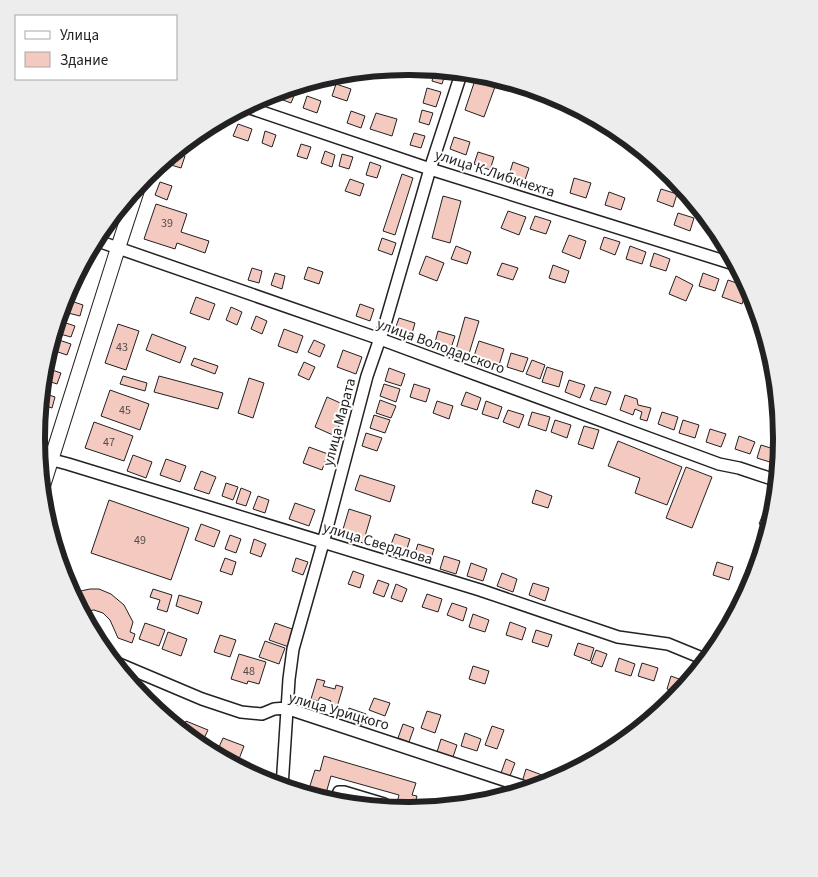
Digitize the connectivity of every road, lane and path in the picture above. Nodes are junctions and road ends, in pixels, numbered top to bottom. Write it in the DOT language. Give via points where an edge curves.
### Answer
graph roads {
  1 [pos="460,78"];
  2 [pos="254,109"];
  3 [pos="430,169"];
  4 [pos="134,199"];
  5 [pos="102,242"];
  6 [pos="118,248"];
  7 [pos="726,262"];
  8 [pos="380,339"];
  9 [pos="46,458"];
  10 [pos="52,459"];
  11 [pos="47,475"];
  12 [pos="771,478"];
  13 [pos="323,543"];
  14 [pos="700,657"];
  15 [pos="125,667"];
  16 [pos="286,708"];
  17 [pos="282,780"];
  18 [pos="519,785"];
  19 [pos="337,796"];
  20 [pos="372,800"];
  1 -- 3 [label="street, улица Марата"];
  2 -- 3 [label="street, улица К.Либкнехта"];
  3 -- 7 [label="street, улица К.Либкнехта"];
  3 -- 8 [label="street, улица Марата"];
  4 -- 6 [label="main road"];
  5 -- 6 [label="street, улица Володарского"];
  6 -- 8 [label="street, улица Володарского"];
  6 -- 10 [label="main road"];
  8 -- 12 [label="street, улица Володарского" via="719,464"];
  8 -- 13 [label="street, улица Марата" via="367,376"];
  9 -- 10 [label="street, улица Свердлова"];
  10 -- 11 [label="main road"];
  10 -- 13 [label="street, улица Свердлова"];
  13 -- 14 [label="street, улица Свердлова" via="480,590 618,638 668,644"];
  13 -- 16 [label="street, улица Марата" via="293,649"];
  15 -- 16 [label="street, улица Урицкого" via="241,712 262,714"];
  16 -- 17 [label="street, улица Марата"];
  16 -- 18 [label="street, улица Урицкого"];
  19 -- 20 [label="street" via="338,792 344,792"];
}
